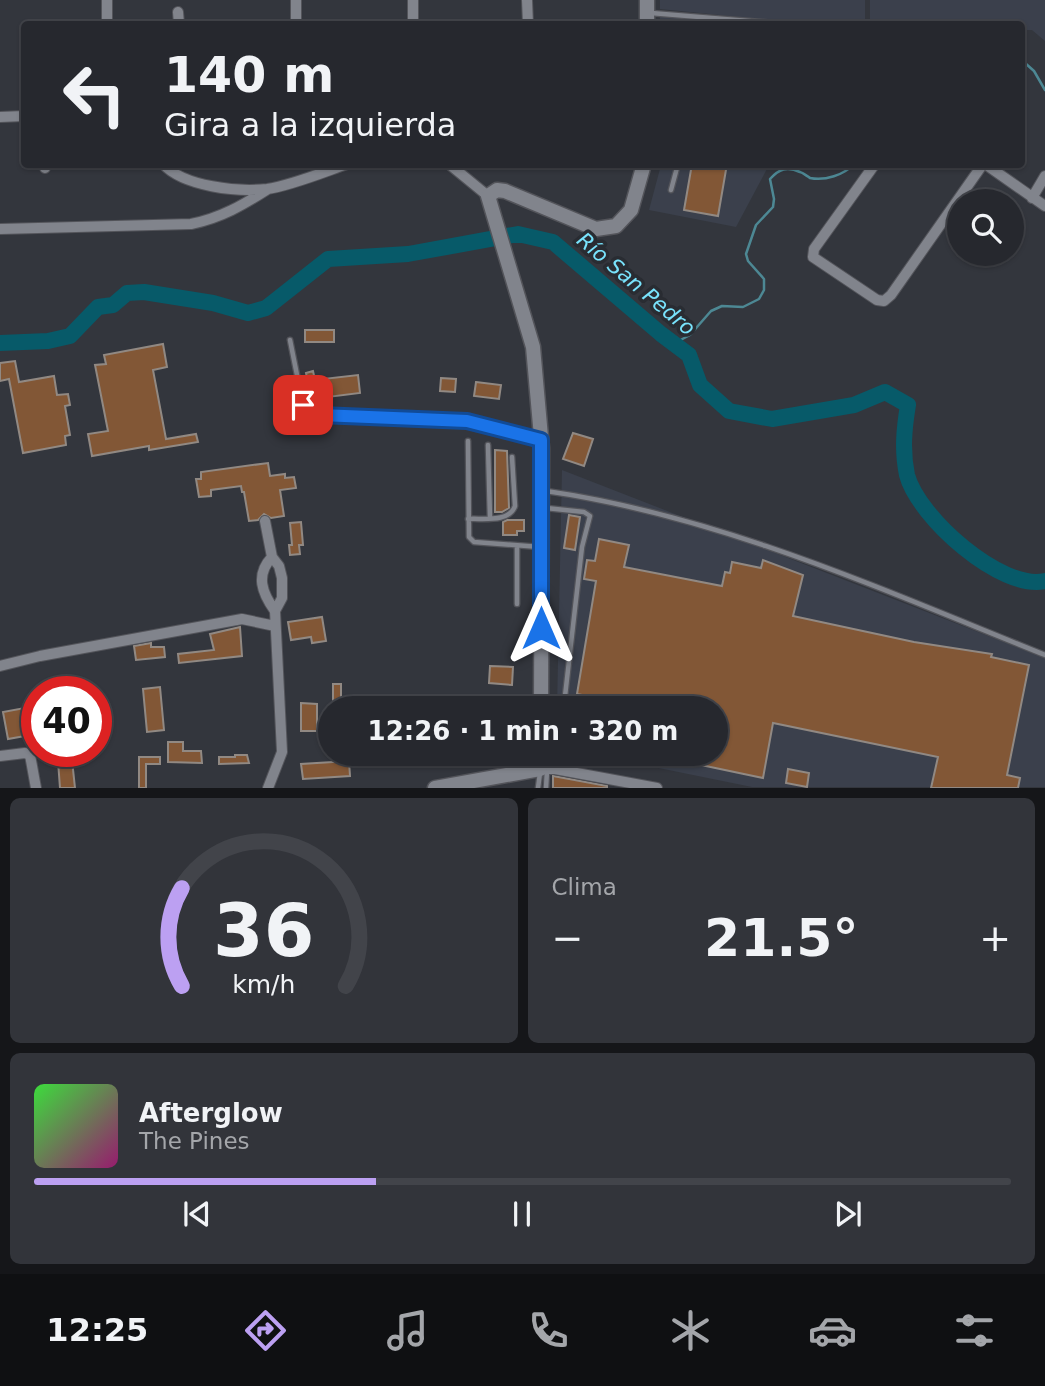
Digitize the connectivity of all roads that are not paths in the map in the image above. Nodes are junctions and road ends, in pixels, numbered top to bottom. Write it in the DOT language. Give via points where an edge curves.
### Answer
graph roads {
  1 [pos="107,0"];
  2 [pos="296,0"];
  3 [pos="413,0"];
  4 [pos="527,0"];
  5 [pos="178,12"];
  6 [pos="647,12"];
  7 [pos="107,21"];
  8 [pos="179,21"];
  9 [pos="296,21"];
  10 [pos="413,21"];
  11 [pos="528,21"];
  12 [pos="752,21"];
  13 [pos="21,116"];
  14 [pos="0,117"];
  15 [pos="169,168"];
  16 [pos="334,168"];
  17 [pos="453,168"];
  18 [pos="644,168"];
  19 [pos="677,168"];
  20 [pos="872,168"];
  21 [pos="983,168"];
  22 [pos="989,168"];
  23 [pos="1045,176"];
  24 [pos="268,189"];
  25 [pos="671,190"];
  26 [pos="1032,198"];
  27 [pos="489,201"];
  28 [pos="1045,206"];
  29 [pos="0,229"];
  30 [pos="290,340"];
  31 [pos="468,440"];
  32 [pos="541,440"];
  33 [pos="488,444"];
  34 [pos="512,457"];
  35 [pos="541,490"];
  36 [pos="541,508"];
  37 [pos="490,518"];
  38 [pos="468,519"];
  39 [pos="265,521"];
  40 [pos="517,546"];
  41 [pos="541,547"];
  42 [pos="272,557"];
  43 [pos="517,604"];
  44 [pos="275,611"];
  45 [pos="275,626"];
  46 [pos="1045,655"];
  47 [pos="0,666"];
  48 [pos="541,696"];
  49 [pos="565,696"];
  50 [pos="0,756"];
  51 [pos="533,766"];
  52 [pos="542,766"];
  53 [pos="542,766"];
  54 [pos="549,766"];
  55 [pos="615,784"];
  56 [pos="36,788"];
  57 [pos="268,788"];
  58 [pos="435,788"];
  59 [pos="538,788"];
  60 [pos="547,788"];
  61 [pos="657,788"];
  1 -- 7 [label="street"];
  2 -- 9 [label="street"];
  3 -- 10 [label="street"];
  4 -- 11 [label="street"];
  5 -- 8 [label="street"];
  6 -- 12 [label="lane"];
  13 -- 14 [label="street"];
  15 -- 24 [label="street" via="200,184"];
  16 -- 24 [label="street"];
  17 -- 27 [label="street"];
  18 -- 27 [label="street" via="631,210 616,226 596,229 505,191 497,190"];
  19 -- 25 [label="lane"];
  20 -- 21 [label="street" via="814,249 813,257 884,301"];
  22 -- 26 [label="street"];
  23 -- 26 [label="street"];
  24 -- 29 [label="street" via="214,220 191,225"];
  26 -- 28 [label="street"];
  27 -- 32 [label="street" via="533,347"];
  30 -- 32 [label="lane" via="303,405 309,412 467,421"];
  31 -- 38 [label="lane"];
  32 -- 35 [label="street"];
  33 -- 37 [label="lane"];
  34 -- 37 [label="lane" via="513,513"];
  35 -- 36 [label="street"];
  35 -- 46 [label="lane" via="607,500 802,558"];
  36 -- 41 [label="street"];
  36 -- 49 [label="lane" via="590,516 582,547"];
  37 -- 38 [label="lane"];
  38 -- 40 [label="lane" via="469,537 474,542"];
  39 -- 42 [label="street"];
  40 -- 41 [label="lane"];
  40 -- 43 [label="lane"];
  41 -- 48 [label="street"];
  42 -- 44 [label="street" via="279,566 283,592"];
  42 -- 44 [label="street" via="262,577"];
  44 -- 45 [label="street"];
  45 -- 47 [label="street" via="242,619"];
  45 -- 57 [label="street" via="282,752"];
  50 -- 56 [label="street" via="30,755"];
  51 -- 58 [label="street"];
  52 -- 59 [label="lane"];
  53 -- 60 [label="lane"];
  54 -- 55 [label="street"];
  55 -- 61 [label="street"];
}
